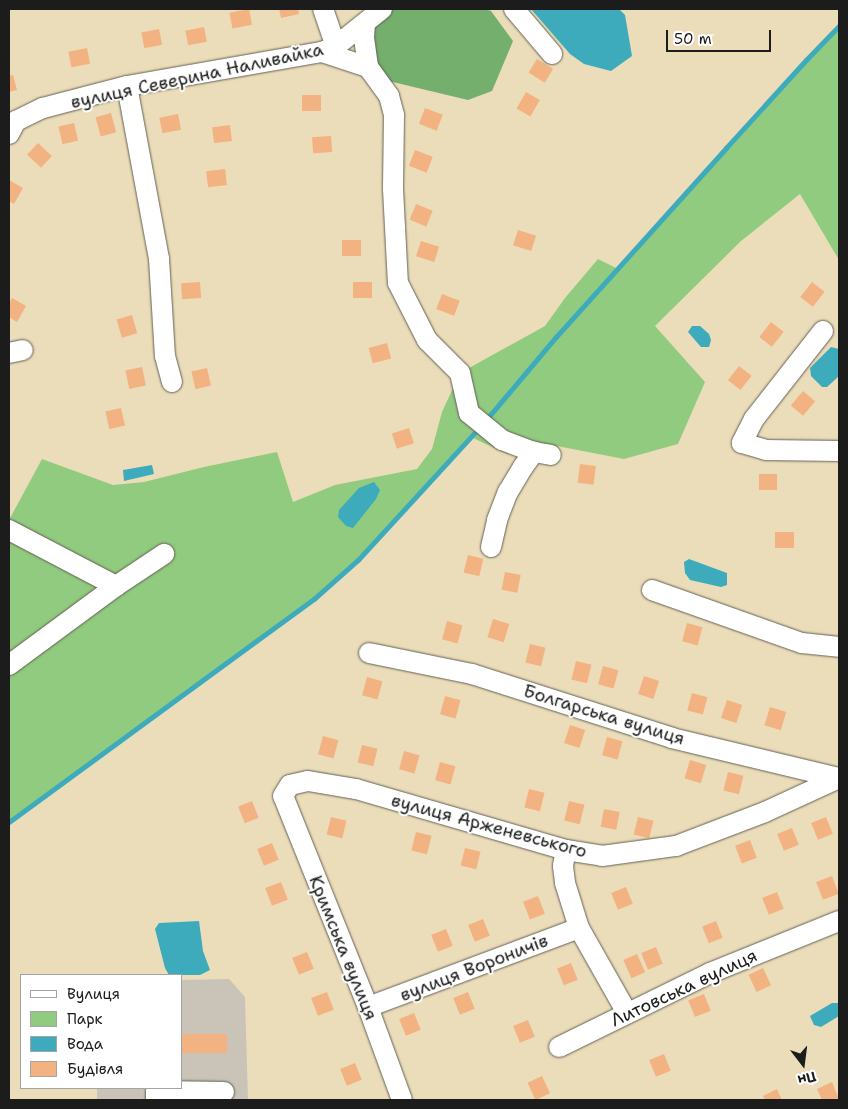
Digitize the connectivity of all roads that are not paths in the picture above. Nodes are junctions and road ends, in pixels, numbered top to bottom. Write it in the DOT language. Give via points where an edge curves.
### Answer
graph roads {
  1 [pos="323,9"];
  2 [pos="382,9"];
  3 [pos="514,9"];
  4 [pos="365,22"];
  5 [pos="329,49"];
  6 [pos="552,54"];
  7 [pos="368,67"];
  8 [pos="127,86"];
  9 [pos="11,125"];
  10 [pos="823,331"];
  11 [pos="172,382"];
  12 [pos="839,451"];
  13 [pos="9,530"];
  14 [pos="491,547"];
  15 [pos="164,554"];
  16 [pos="116,586"];
  17 [pos="652,590"];
  18 [pos="839,647"];
  19 [pos="369,653"];
  20 [pos="9,665"];
  21 [pos="839,778"];
  22 [pos="283,796"];
  23 [pos="566,850"];
  24 [pos="839,921"];
  25 [pos="579,928"];
  26 [pos="368,1008"];
  27 [pos="628,1013"];
  28 [pos="559,1047"];
  29 [pos="224,1092"];
  30 [pos="156,1100"];
  31 [pos="402,1100"];
  1 -- 5 [label="street"];
  2 -- 4 [label="street, вулиця Северина Наливайка"];
  3 -- 6 [label="street"];
  4 -- 5 [label="street, вулиця Северина Наливайка"];
  4 -- 7 [label="street"];
  5 -- 7 [label="street"];
  5 -- 8 [label="street, вулиця Северина Наливайка"];
  7 -- 14 [label="street" via="389,96 394,115 393,189 398,283 427,340 460,373 469,413 502,440 543,453 508,492"];
  8 -- 9 [label="street, вулиця Северина Наливайка" via="43,108"];
  8 -- 11 [label="street" via="159,259 166,356"];
  10 -- 12 [label="street" via="754,419 742,443 766,450"];
  13 -- 16 [label="street"];
  15 -- 16 [label="street"];
  16 -- 20 [label="street"];
  17 -- 18 [label="street" via="802,643"];
  19 -- 21 [label="street, Болгарська вулиця" via="472,674 672,738"];
  21 -- 23 [label="street, вулиця Арженевського" via="765,812 676,846 602,856"];
  22 -- 23 [label="street, вулиця Арженевського" via="290,785 308,781 356,790"];
  22 -- 26 [label="street, Кримська вулиця"];
  23 -- 25 [label="street" via="565,882"];
  24 -- 27 [label="street, Литовська вулиця" via="710,972"];
  25 -- 26 [label="street, вулиця Вороничів"];
  25 -- 27 [label="street"];
  26 -- 31 [label="street, Кримська вулиця"];
  27 -- 28 [label="street, Литовська вулиця"];
  29 -- 30 [label="street" via="156,1091"];
}
